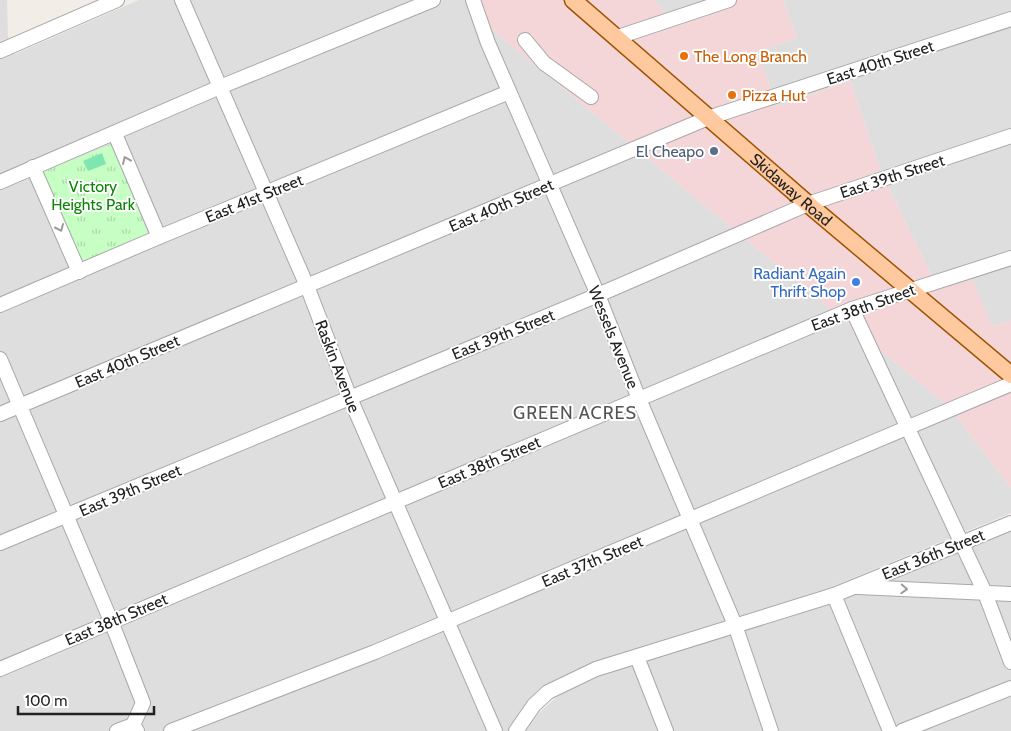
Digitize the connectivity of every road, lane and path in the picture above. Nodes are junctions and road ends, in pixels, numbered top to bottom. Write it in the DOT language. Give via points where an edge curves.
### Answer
graph roads {
  1 [pos="117,0"];
  2 [pos="182,0"];
  3 [pos="433,0"];
  4 [pos="473,0"];
  5 [pos="573,0"];
  6 [pos="729,0"];
  7 [pos="1011,18"];
  8 [pos="618,37"];
  9 [pos="525,40"];
  10 [pos="0,51"];
  11 [pos="220,87"];
  12 [pos="509,92"];
  13 [pos="591,97"];
  14 [pos="708,118"];
  15 [pos="114,134"];
  16 [pos="1011,136"];
  17 [pos="33,167"];
  18 [pos="0,182"];
  19 [pos="550,184"];
  20 [pos="266,194"];
  21 [pos="808,204"];
  22 [pos="159,236"];
  23 [pos="1011,258"];
  24 [pos="79,272"];
  25 [pos="307,286"];
  26 [pos="908,290"];
  27 [pos="598,295"];
  28 [pos="0,305"];
  29 [pos="852,309"];
  30 [pos="0,359"];
  31 [pos="1011,376"];
  32 [pos="1011,384"];
  33 [pos="350,398"];
  34 [pos="639,399"];
  35 [pos="19,406"];
  36 [pos="0,414"];
  37 [pos="909,427"];
  38 [pos="396,501"];
  39 [pos="66,517"];
  40 [pos="690,520"];
  41 [pos="1011,523"];
  42 [pos="960,542"];
  43 [pos="0,543"];
  44 [pos="855,587"];
  45 [pos="985,593"];
  46 [pos="1011,594"];
  47 [pos="834,595"];
  48 [pos="111,620"];
  49 [pos="448,621"];
  50 [pos="735,625"];
  51 [pos="637,657"];
  52 [pos="1011,662"];
  53 [pos="0,669"];
  54 [pos="1011,688"];
  55 [pos="135,728"];
  56 [pos="117,731"];
  57 [pos="171,731"];
  58 [pos="495,731"];
  59 [pos="516,731"];
  60 [pos="666,731"];
  61 [pos="771,731"];
  62 [pos="890,731"];
  63 [pos="902,731"];
  1 -- 10 [label="street"];
  2 -- 11 [label="street, Raskin Avenue"];
  3 -- 11 [label="street"];
  4 -- 12 [label="street, Wessels Avenue"];
  5 -- 8 [label="main road, Skidaway Road"];
  6 -- 8 [label="street"];
  7 -- 14 [label="street, East 40th Street"];
  8 -- 14 [label="main road, Skidaway Road"];
  9 -- 13 [label="street" via="544,64"];
  11 -- 15 [label="street"];
  11 -- 20 [label="street, Raskin Avenue"];
  12 -- 19 [label="street, Wessels Avenue"];
  12 -- 20 [label="street, East 41st Street"];
  14 -- 19 [label="street, East 40th Street"];
  14 -- 21 [label="main road, Skidaway Road"];
  15 -- 17 [label="street"];
  22 -- 15 [label="street, one-way"];
  16 -- 21 [label="street, East 39th Street"];
  17 -- 18 [label="street"];
  17 -- 24 [label="street, one-way"];
  19 -- 25 [label="street, East 40th Street"];
  19 -- 27 [label="street, Wessels Avenue"];
  20 -- 22 [label="street, East 41st Street"];
  20 -- 25 [label="street, Raskin Avenue"];
  21 -- 26 [label="main road, Skidaway Road"];
  21 -- 27 [label="street, East 39th Street"];
  22 -- 24 [label="street, East 41st Street"];
  23 -- 26 [label="street, East 38th Street"];
  24 -- 28 [label="street, East 41st Street"];
  25 -- 33 [label="street, Raskin Avenue"];
  25 -- 35 [label="street, East 40th Street"];
  26 -- 29 [label="street, East 38th Street"];
  26 -- 31 [label="main road, Skidaway Road"];
  27 -- 33 [label="street, East 39th Street"];
  27 -- 34 [label="street, Wessels Avenue"];
  29 -- 34 [label="street, East 38th Street"];
  29 -- 37 [label="street"];
  30 -- 35 [label="street"];
  32 -- 37 [label="street, East 37th Street"];
  33 -- 38 [label="street, Raskin Avenue"];
  33 -- 39 [label="street, East 39th Street"];
  34 -- 38 [label="street, East 38th Street"];
  34 -- 40 [label="street, Wessels Avenue"];
  35 -- 36 [label="street, East 40th Street"];
  35 -- 39 [label="street"];
  37 -- 40 [label="street, East 37th Street"];
  37 -- 42 [label="street"];
  38 -- 48 [label="street, East 38th Street"];
  38 -- 49 [label="street, Raskin Avenue"];
  39 -- 43 [label="street, East 39th Street"];
  39 -- 48 [label="street"];
  40 -- 49 [label="street, East 37th Street"];
  40 -- 50 [label="street, Wessels Avenue"];
  41 -- 42 [label="street, East 36th Street"];
  42 -- 44 [label="street, East 36th Street"];
  42 -- 45 [label="street"];
  44 -- 45 [label="street, one-way"];
  44 -- 47 [label="street, East 36th Street"];
  45 -- 46 [label="street"];
  45 -- 52 [label="street"];
  47 -- 50 [label="street, East 36th Street"];
  47 -- 62 [label="street"];
  48 -- 53 [label="street, East 38th Street"];
  48 -- 55 [label="street" via="143,703"];
  49 -- 57 [label="street, East 37th Street"];
  49 -- 58 [label="street, Raskin Avenue"];
  50 -- 51 [label="street, East 36th Street"];
  50 -- 61 [label="street, Wessels Avenue"];
  51 -- 59 [label="street, East 36th Street" via="596,669 556,688 534,705"];
  51 -- 60 [label="street"];
  54 -- 63 [label="street"];
  55 -- 56 [label="street"];
}
